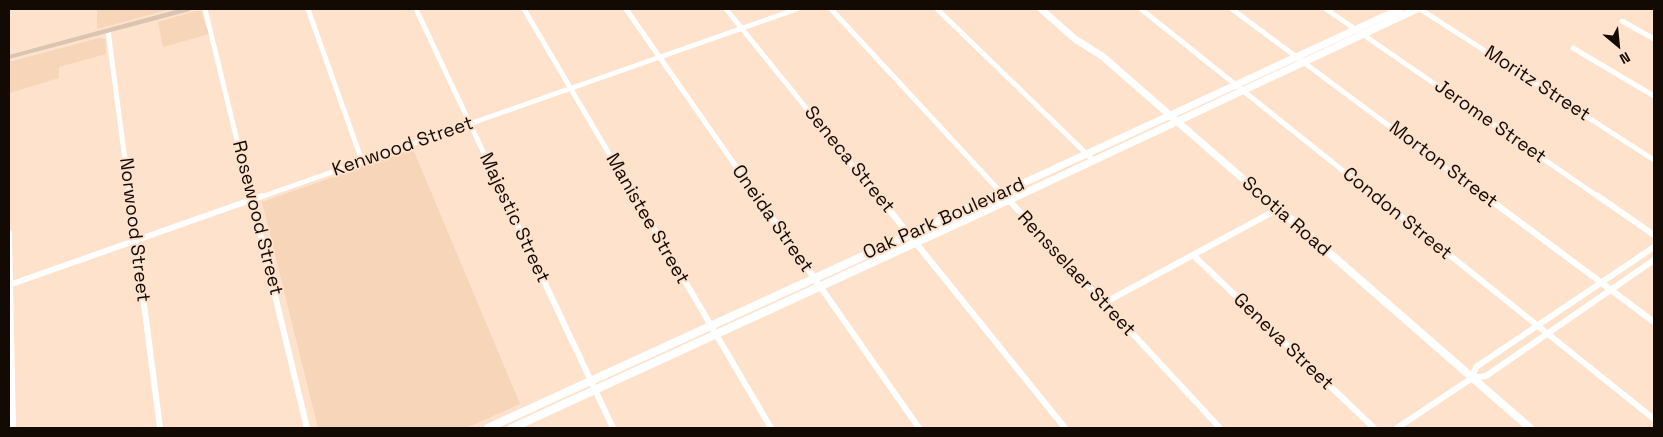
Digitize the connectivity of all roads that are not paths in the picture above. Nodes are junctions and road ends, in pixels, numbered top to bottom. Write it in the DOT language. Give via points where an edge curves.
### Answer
graph roads {
  1 [pos="187,9"];
  2 [pos="205,9"];
  3 [pos="308,9"];
  4 [pos="416,9"];
  5 [pos="524,9"];
  6 [pos="626,9"];
  7 [pos="726,9"];
  8 [pos="798,9"];
  9 [pos="832,9"];
  10 [pos="937,9"];
  11 [pos="1040,9"];
  12 [pos="1141,9"];
  13 [pos="1232,9"];
  14 [pos="1326,9"];
  15 [pos="1400,9"];
  16 [pos="1419,9"];
  17 [pos="1622,21"];
  18 [pos="742,28"];
  19 [pos="1356,29"];
  20 [pos="108,31"];
  21 [pos="1363,34"];
  22 [pos="1654,39"];
  23 [pos="1574,48"];
  24 [pos="9,57"];
  25 [pos="659,57"];
  26 [pos="1297,57"];
  27 [pos="1304,62"];
  28 [pos="1236,85"];
  29 [pos="570,88"];
  30 [pos="1243,90"];
  31 [pos="1654,96"];
  32 [pos="1174,118"];
  33 [pos="470,123"];
  34 [pos="1087,154"];
  35 [pos="1654,160"];
  36 [pos="362,161"];
  37 [pos="1094,161"];
  38 [pos="1005,197"];
  39 [pos="252,200"];
  40 [pos="1278,209"];
  41 [pos="9,233"];
  42 [pos="909,235"];
  43 [pos="1654,235"];
  44 [pos="136,241"];
  45 [pos="915,242"];
  46 [pos="1654,247"];
  47 [pos="1193,255"];
  48 [pos="1654,260"];
  49 [pos="814,279"];
  50 [pos="1601,282"];
  51 [pos="9,285"];
  52 [pos="820,286"];
  53 [pos="1611,290"];
  54 [pos="1104,303"];
  55 [pos="1654,322"];
  56 [pos="710,326"];
  57 [pos="1537,326"];
  58 [pos="715,334"];
  59 [pos="1547,334"];
  60 [pos="1472,378"];
  61 [pos="590,381"];
  62 [pos="595,390"];
  63 [pos="1654,419"];
  64 [pos="13,428"];
  65 [pos="160,428"];
  66 [pos="307,428"];
  67 [pos="488,428"];
  68 [pos="512,428"];
  69 [pos="613,428"];
  70 [pos="771,428"];
  71 [pos="919,428"];
  72 [pos="1065,428"];
  73 [pos="1220,428"];
  74 [pos="1374,428"];
  75 [pos="1397,428"];
  76 [pos="1530,428"];
  1 -- 20 [label="main road"];
  2 -- 39 [label="street, Rosewood Street"];
  3 -- 36 [label="street"];
  4 -- 33 [label="street, Majestic Street"];
  5 -- 29 [label="street, Manistee Street"];
  6 -- 25 [label="street, Oneida Street"];
  7 -- 18 [label="street, Seneca Street"];
  8 -- 18 [label="street, Kenwood Street"];
  9 -- 38 [label="street, Rensselaer Street"];
  10 -- 34 [label="street"];
  11 -- 32 [label="street, Scotia Road" via="1102,56"];
  12 -- 28 [label="street, Condon Street"];
  13 -- 26 [label="street, Morton Street"];
  14 -- 19 [label="street, Jerome Street"];
  15 -- 19 [label="street, Oak Park Boulevard"];
  16 -- 21 [label="street, Oak Park Boulevard"];
  16 -- 35 [label="street, Moritz Street"];
  17 -- 22 [label="street"];
  18 -- 25 [label="street, Kenwood Street"];
  18 -- 42 [label="street, Seneca Street"];
  19 -- 21 [label="street, Jerome Street"];
  19 -- 26 [label="street, Oak Park Boulevard"];
  20 -- 24 [label="main road"];
  20 -- 44 [label="street, Norwood Street"];
  21 -- 27 [label="street, Oak Park Boulevard"];
  21 -- 43 [label="street, Jerome Street"];
  23 -- 31 [label="street"];
  25 -- 29 [label="street, Kenwood Street"];
  25 -- 49 [label="street, Oneida Street"];
  26 -- 27 [label="street, Morton Street"];
  26 -- 28 [label="street, Oak Park Boulevard"];
  27 -- 30 [label="street, Oak Park Boulevard"];
  27 -- 50 [label="street, Morton Street"];
  28 -- 30 [label="street, Condon Street"];
  28 -- 32 [label="street, Oak Park Boulevard"];
  29 -- 33 [label="street, Kenwood Street"];
  29 -- 56 [label="street, Manistee Street"];
  30 -- 32 [label="street, Oak Park Boulevard"];
  30 -- 57 [label="street, Condon Street"];
  32 -- 34 [label="street, Oak Park Boulevard"];
  32 -- 37 [label="street, Oak Park Boulevard"];
  32 -- 40 [label="street, Scotia Road"];
  33 -- 36 [label="street, Kenwood Street"];
  33 -- 61 [label="street, Majestic Street"];
  34 -- 37 [label="street"];
  34 -- 38 [label="street, Oak Park Boulevard"];
  36 -- 39 [label="street, Kenwood Street"];
  37 -- 38 [label="street, Oak Park Boulevard"];
  38 -- 42 [label="street, Oak Park Boulevard"];
  38 -- 45 [label="street, Oak Park Boulevard"];
  38 -- 54 [label="street, Rensselaer Street"];
  39 -- 44 [label="street, Kenwood Street"];
  39 -- 66 [label="street, Rosewood Street"];
  40 -- 47 [label="street"];
  40 -- 60 [label="street, Scotia Road"];
  41 -- 51 [label="street"];
  42 -- 45 [label="street, Seneca Street"];
  42 -- 49 [label="street, Oak Park Boulevard"];
  44 -- 51 [label="street, Kenwood Street"];
  44 -- 65 [label="street, Norwood Street"];
  45 -- 52 [label="street, Oak Park Boulevard"];
  45 -- 72 [label="street, Seneca Street"];
  46 -- 50 [label="street"];
  47 -- 54 [label="street"];
  47 -- 74 [label="street, Geneva Street"];
  48 -- 53 [label="street"];
  49 -- 52 [label="street, Oneida Street"];
  49 -- 56 [label="street, Oak Park Boulevard"];
  50 -- 53 [label="street, Morton Street"];
  50 -- 57 [label="street"];
  51 -- 64 [label="street"];
  52 -- 58 [label="street, Oak Park Boulevard"];
  52 -- 71 [label="street, Oneida Street"];
  53 -- 55 [label="street, Morton Street"];
  53 -- 59 [label="street"];
  54 -- 73 [label="street, Rensselaer Street"];
  56 -- 58 [label="street, Manistee Street"];
  56 -- 61 [label="street, Oak Park Boulevard"];
  57 -- 59 [label="street, Condon Street"];
  57 -- 60 [label="street" via="1476,367"];
  58 -- 62 [label="street, Oak Park Boulevard"];
  58 -- 70 [label="street, Manistee Street"];
  59 -- 60 [label="street" via="1486,376"];
  59 -- 63 [label="street, Condon Street"];
  60 -- 75 [label="street"];
  60 -- 76 [label="street, Scotia Road"];
  61 -- 62 [label="street, Majestic Street"];
  61 -- 67 [label="street, Oak Park Boulevard"];
  62 -- 68 [label="street, Oak Park Boulevard"];
  62 -- 69 [label="street, Majestic Street"];
}
